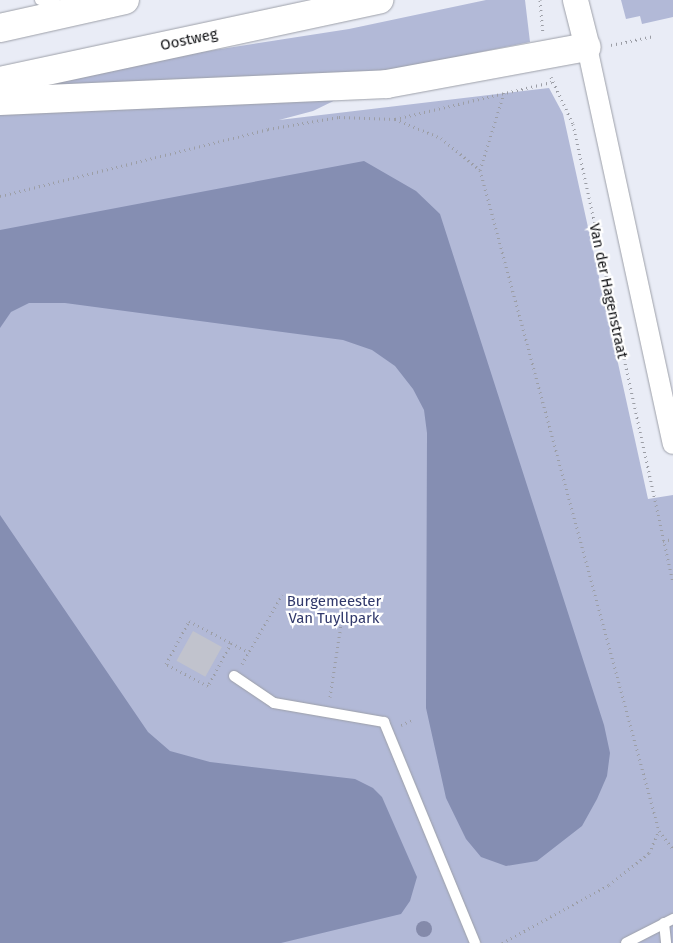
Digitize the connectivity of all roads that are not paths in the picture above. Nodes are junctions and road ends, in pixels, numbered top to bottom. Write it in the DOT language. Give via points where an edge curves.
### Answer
graph roads {
  1 [pos="40,0"];
  2 [pos="125,0"];
  3 [pos="379,0"];
  4 [pos="575,0"];
  5 [pos="80,11"];
  6 [pos="0,28"];
  7 [pos="598,46"];
  8 [pos="0,81"];
  9 [pos="0,101"];
  10 [pos="673,444"];
  11 [pos="234,676"];
  12 [pos="669,921"];
  13 [pos="475,943"];
  14 [pos="626,943"];
  15 [pos="666,943"];
  1 -- 5 [label="lane"];
  2 -- 5 [label="main road"];
  3 -- 8 [label="main road, Oostweg"];
  4 -- 7 [label="street, Van der Hagenstraat"];
  5 -- 6 [label="main road"];
  7 -- 9 [label="main road" via="387,84"];
  7 -- 10 [label="street, Van der Hagenstraat"];
  11 -- 13 [label="lane" via="274,703 384,722"];
  12 -- 14 [label="lane"];
  12 -- 15 [label="lane"];
}
